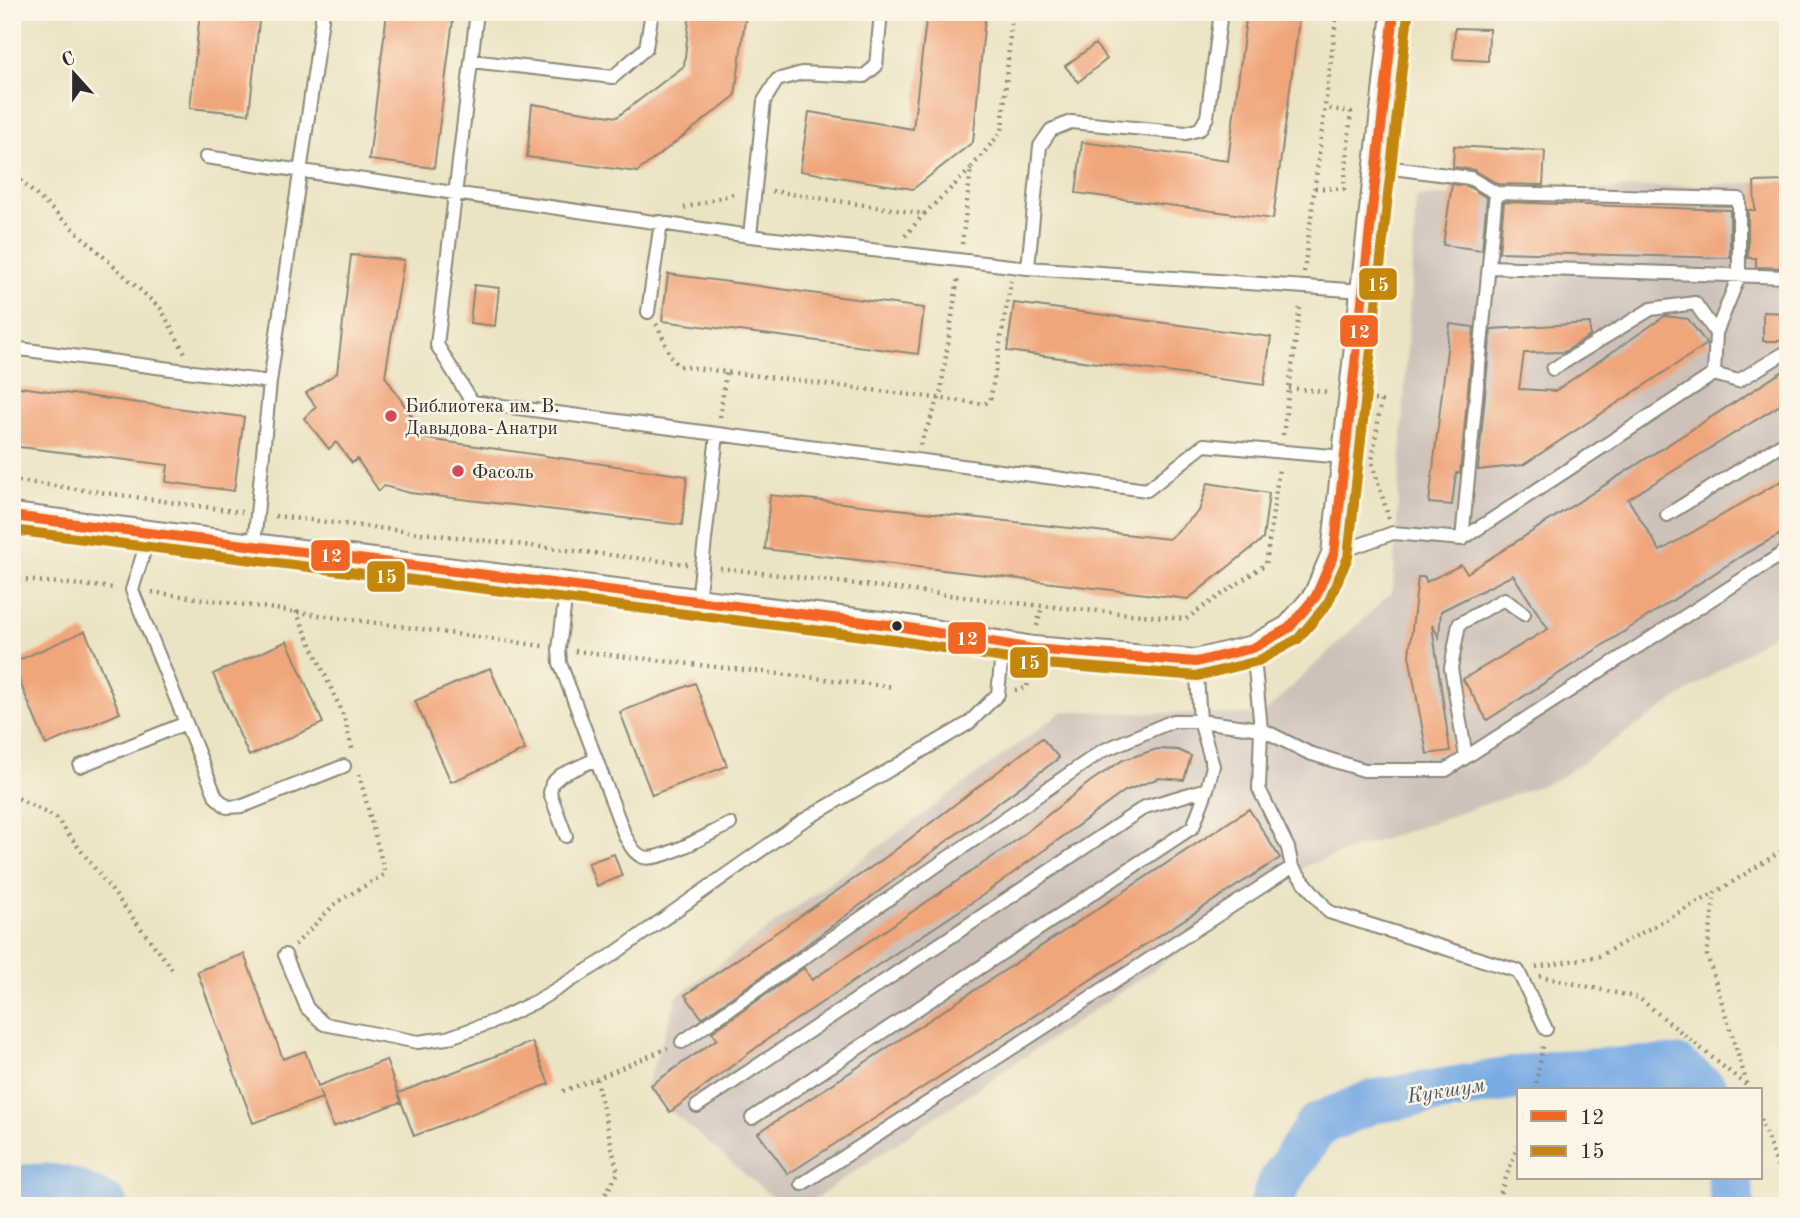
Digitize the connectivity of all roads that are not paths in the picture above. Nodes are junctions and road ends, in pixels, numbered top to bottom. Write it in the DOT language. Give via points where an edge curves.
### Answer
graph roads {
  1 [pos="323,12"];
  2 [pos="477,12"];
  3 [pos="652,12"];
  4 [pos="881,12"];
  5 [pos="1221,12"];
  6 [pos="1394,12"];
  7 [pos="471,61"];
  8 [pos="206,157"];
  9 [pos="1377,166"];
  10 [pos="301,170"];
  11 [pos="457,191"];
  12 [pos="1496,193"];
  13 [pos="661,222"];
  14 [pos="750,236"];
  15 [pos="1490,267"];
  16 [pos="1028,268"];
  17 [pos="1739,276"];
  18 [pos="1788,277"];
  19 [pos="1363,291"];
  20 [pos="648,312"];
  21 [pos="1716,333"];
  22 [pos="12,348"];
  23 [pos="1788,351"];
  24 [pos="1553,369"];
  25 [pos="1714,374"];
  26 [pos="270,382"];
  27 [pos="717,435"];
  28 [pos="1788,440"];
  29 [pos="1344,457"];
  30 [pos="1667,515"];
  31 [pos="12,516"];
  32 [pos="150,531"];
  33 [pos="1462,539"];
  34 [pos="254,545"];
  35 [pos="1788,550"];
  36 [pos="1334,554"];
  37 [pos="567,584"];
  38 [pos="698,601"];
  39 [pos="1524,614"];
  40 [pos="1003,643"];
  41 [pos="1253,648"];
  42 [pos="1196,662"];
  43 [pos="1200,721"];
  44 [pos="186,723"];
  45 [pos="1261,729"];
  46 [pos="1466,757"];
  47 [pos="596,759"];
  48 [pos="80,766"];
  49 [pos="344,766"];
  50 [pos="1207,789"];
  51 [pos="730,824"];
  52 [pos="566,836"];
  53 [pos="1292,867"];
  54 [pos="285,955"];
  55 [pos="1546,1029"];
  56 [pos="682,1042"];
  57 [pos="697,1106"];
  58 [pos="752,1118"];
  59 [pos="803,1184"];
  1 -- 10 [label="lane"];
  2 -- 7 [label="lane"];
  3 -- 7 [label="lane" via="646,48 613,77"];
  4 -- 14 [label="lane" via="876,66 863,76 802,73 776,80 764,101"];
  5 -- 16 [label="lane" via="1207,117 1200,129 1186,133 1071,122 1051,130 1040,146"];
  6 -- 9 [label="street"];
  7 -- 11 [label="lane"];
  8 -- 10 [label="lane"];
  9 -- 12 [label="lane" via="1470,178"];
  9 -- 19 [label="street"];
  10 -- 11 [label="lane"];
  10 -- 26 [label="lane"];
  11 -- 13 [label="lane"];
  11 -- 27 [label="lane" via="437,345 472,402"];
  12 -- 15 [label="lane"];
  12 -- 17 [label="lane" via="1739,199"];
  13 -- 14 [label="lane"];
  13 -- 20 [label="lane"];
  14 -- 16 [label="lane"];
  15 -- 17 [label="lane"];
  15 -- 33 [label="lane"];
  16 -- 19 [label="lane"];
  17 -- 18 [label="lane"];
  17 -- 21 [label="lane"];
  19 -- 29 [label="street"];
  21 -- 24 [label="lane" via="1695,303 1651,309"];
  21 -- 25 [label="lane"];
  22 -- 26 [label="lane"];
  23 -- 25 [label="lane" via="1738,381"];
  25 -- 33 [label="lane"];
  26 -- 34 [label="lane"];
  27 -- 29 [label="lane" via="1147,489 1204,445"];
  27 -- 38 [label="lane"];
  28 -- 30 [label="lane"];
  29 -- 36 [label="street"];
  31 -- 32 [label="street"];
  32 -- 34 [label="street"];
  32 -- 44 [label="lane" via="132,590"];
  33 -- 36 [label="lane" via="1393,533"];
  34 -- 37 [label="street"];
  35 -- 46 [label="lane"];
  36 -- 41 [label="street" via="1316,596 1289,628"];
  37 -- 38 [label="street"];
  37 -- 47 [label="lane" via="559,649 565,679"];
  38 -- 40 [label="street"];
  39 -- 46 [label="lane" via="1504,599 1459,624 1451,668"];
  40 -- 42 [label="street"];
  40 -- 54 [label="lane" via="998,694 969,723 801,822 611,956 495,1021 447,1038 418,1042 324,1024 307,1008"];
  41 -- 42 [label="street"];
  41 -- 45 [label="lane"];
  42 -- 43 [label="lane"];
  43 -- 45 [label="lane"];
  43 -- 50 [label="lane" via="1213,766"];
  43 -- 56 [label="lane" via="1173,721 1102,751"];
  44 -- 48 [label="lane"];
  44 -- 49 [label="lane" via="215,797 227,807 243,806"];
  45 -- 46 [label="lane" via="1309,753 1364,770 1446,769"];
  45 -- 53 [label="lane" via="1259,789 1288,848"];
  47 -- 51 [label="lane" via="625,836 635,853 645,858 660,856"];
  47 -- 52 [label="lane" via="552,783 551,793"];
  50 -- 57 [label="lane" via="1145,807"];
  50 -- 58 [label="lane" via="1193,827"];
  53 -- 55 [label="lane" via="1329,912 1518,971"];
  53 -- 59 [label="lane"];
}
